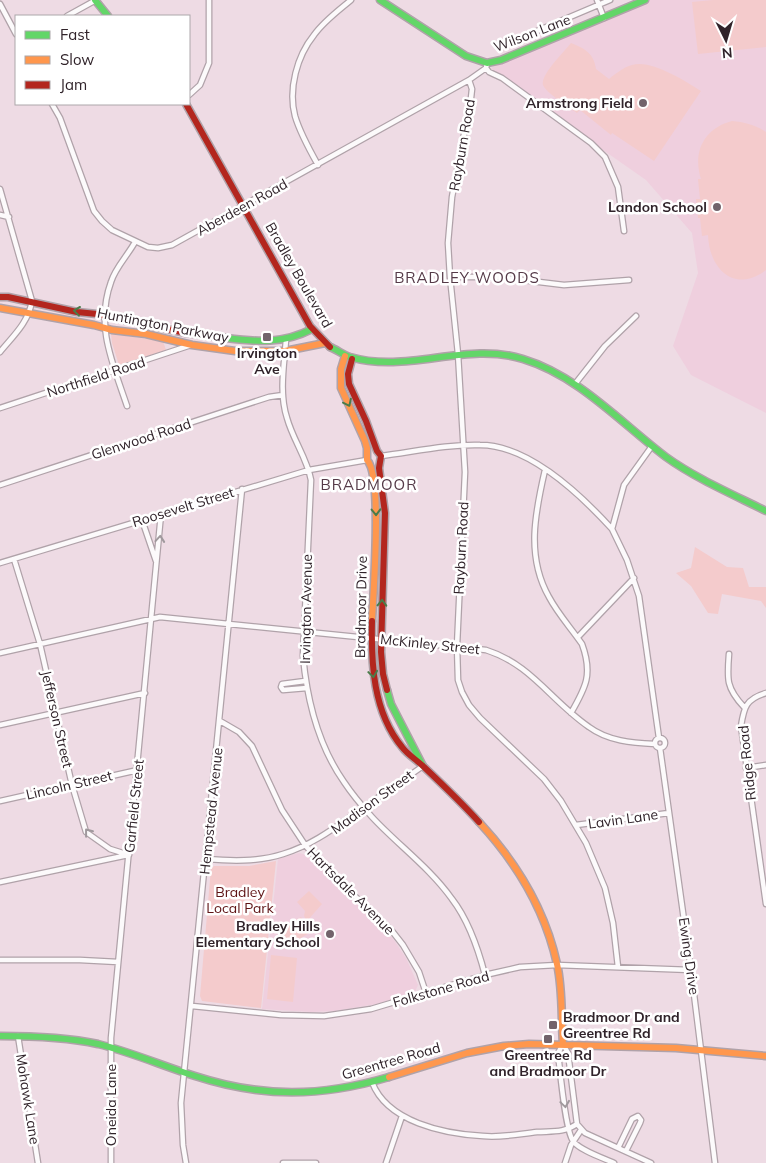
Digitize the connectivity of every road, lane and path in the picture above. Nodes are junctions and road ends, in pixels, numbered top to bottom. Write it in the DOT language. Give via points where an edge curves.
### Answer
graph roads {
  1 [pos="96,0"];
  2 [pos="209,0"];
  3 [pos="350,0"];
  4 [pos="380,0"];
  5 [pos="610,0"];
  6 [pos="645,0"];
  7 [pos="598,2"];
  8 [pos="0,4"];
  9 [pos="69,15"];
  10 [pos="107,15"];
  11 [pos="604,18"];
  12 [pos="15,32"];
  13 [pos="504,45"];
  14 [pos="486,66"];
  15 [pos="469,80"];
  16 [pos="190,95"];
  17 [pos="53,105"];
  18 [pos="187,105"];
  19 [pos="318,165"];
  20 [pos="0,189"];
  21 [pos="244,206"];
  22 [pos="0,215"];
  23 [pos="9,217"];
  24 [pos="624,231"];
  25 [pos="136,242"];
  26 [pos="450,277"];
  27 [pos="629,280"];
  28 [pos="0,297"];
  29 [pos="32,301"];
  30 [pos="0,308"];
  31 [pos="30,314"];
  32 [pos="104,316"];
  33 [pos="636,316"];
  34 [pos="104,328"];
  35 [pos="314,331"];
  36 [pos="194,333"];
  37 [pos="286,340"];
  38 [pos="326,343"];
  39 [pos="192,345"];
  40 [pos="303,347"];
  41 [pos="285,351"];
  42 [pos="0,352"];
  43 [pos="458,354"];
  44 [pos="348,358"];
  45 [pos="115,371"];
  46 [pos="575,384"];
  47 [pos="283,394"];
  48 [pos="127,406"];
  49 [pos="0,408"];
  50 [pos="464,446"];
  51 [pos="652,446"];
  52 [pos="379,456"];
  53 [pos="368,459"];
  54 [pos="309,470"];
  55 [pos="545,470"];
  56 [pos="0,485"];
  57 [pos="242,489"];
  58 [pos="766,511"];
  59 [pos="161,514"];
  60 [pos="142,520"];
  61 [pos="612,529"];
  62 [pos="14,559"];
  63 [pos="0,563"];
  64 [pos="158,564"];
  65 [pos="634,578"];
  66 [pos="152,619"];
  67 [pos="229,624"];
  68 [pos="304,631"];
  69 [pos="578,637"];
  70 [pos="372,639"];
  71 [pos="381,639"];
  72 [pos="40,644"];
  73 [pos="456,646"];
  74 [pos="0,653"];
  75 [pos="729,654"];
  76 [pos="306,680"];
  77 [pos="307,688"];
  78 [pos="766,692"];
  79 [pos="145,693"];
  80 [pos="744,707"];
  81 [pos="56,713"];
  82 [pos="571,713"];
  83 [pos="220,721"];
  84 [pos="0,726"];
  85 [pos="659,738"];
  86 [pos="655,744"];
  87 [pos="660,748"];
  88 [pos="766,765"];
  89 [pos="422,766"];
  90 [pos="746,768"];
  91 [pos="138,770"];
  92 [pos="72,785"];
  93 [pos="0,801"];
  94 [pos="364,808"];
  95 [pos="669,813"];
  96 [pos="576,825"];
  97 [pos="305,845"];
  98 [pos="766,854"];
  99 [pos="130,855"];
  100 [pos="759,855"];
  101 [pos="206,859"];
  102 [pos="0,882"];
  103 [pos="766,904"];
  104 [pos="0,960"];
  105 [pos="118,962"];
  106 [pos="557,965"];
  107 [pos="618,967"];
  108 [pos="691,970"];
  109 [pos="485,975"];
  110 [pos="426,993"];
  111 [pos="192,1006"];
  112 [pos="0,1036"];
  113 [pos="18,1036"];
  114 [pos="562,1044"];
  115 [pos="111,1048"];
  116 [pos="701,1050"];
  117 [pos="766,1056"];
  118 [pos="185,1072"];
  119 [pos="372,1082"];
  120 [pos="402,1116"];
  121 [pos="577,1124"];
  122 [pos="569,1130"];
  123 [pos="581,1130"];
  124 [pos="573,1141"];
  125 [pos="618,1148"];
  126 [pos="626,1151"];
  127 [pos="38,1163"];
  128 [pos="111,1163"];
  129 [pos="186,1163"];
  130 [pos="283,1163"];
  131 [pos="316,1163"];
  132 [pos="386,1163"];
  133 [pos="565,1163"];
  134 [pos="614,1163"];
  135 [pos="651,1163"];
  136 [pos="715,1163"];
  1 -- 9 [label="street"];
  1 -- 10 [label="street"];
  2 -- 16 [label="street" via="209,63 200,85"];
  3 -- 19 [label="street" via="313,36 296,72 294,113"];
  4 -- 14 [label="street, Wilson Lane"];
  5 -- 7 [label="street, Wilson Lane"];
  6 -- 11 [label="street, Wilson Lane"];
  7 -- 11 [label="street"];
  7 -- 13 [label="street, Wilson Lane"];
  8 -- 12 [label="street"];
  11 -- 14 [label="street, Wilson Lane"];
  14 -- 15 [label="street, Aberdeen Road"];
  14 -- 24 [label="street" via="489,72 591,142 605,157 618,187"];
  15 -- 19 [label="street, Aberdeen Road"];
  15 -- 26 [label="street, Rayburn Road" via="471,98 452,196 448,243"];
  17 -- 25 [label="street, Aberdeen Road" via="94,211 112,230"];
  18 -- 21 [label="street, Bradley Boulevard"];
  19 -- 21 [label="street, Aberdeen Road"];
  20 -- 23 [label="street"];
  21 -- 25 [label="street, Aberdeen Road" via="172,245 158,248"];
  21 -- 35 [label="street, Bradley Boulevard"];
  22 -- 23 [label="street"];
  23 -- 29 [label="street"];
  25 -- 32 [label="street" via="111,280"];
  26 -- 27 [label="street" via="497,277 564,285"];
  26 -- 43 [label="street, Rayburn Road"];
  28 -- 29 [label="street, Huntington Parkway"];
  29 -- 31 [label="street"];
  32 -- 29 [label="street, Huntington Parkway, one-way"];
  30 -- 31 [label="street, Huntington Parkway"];
  31 -- 34 [label="street, Huntington Parkway"];
  31 -- 42 [label="street"];
  32 -- 34 [label="street"];
  32 -- 36 [label="street, Huntington Parkway"];
  33 -- 46 [label="street" via="605,346"];
  34 -- 39 [label="street, Huntington Parkway"];
  34 -- 45 [label="street"];
  35 -- 37 [label="street, Huntington Parkway"];
  35 -- 38 [label="street, Bradley Boulevard"];
  35 -- 40 [label="street"];
  36 -- 37 [label="street, Huntington Parkway" via="260,342"];
  36 -- 39 [label="street"];
  37 -- 41 [label="street, Irvington Avenue"];
  38 -- 40 [label="street, Huntington Parkway"];
  38 -- 44 [label="street, Bradley Boulevard"];
  39 -- 41 [label="street, Huntington Parkway" via="251,352"];
  39 -- 45 [label="street, Northfield Road"];
  40 -- 41 [label="street, Huntington Parkway"];
  41 -- 47 [label="street, Irvington Avenue"];
  43 -- 44 [label="street, Bradley Boulevard" via="386,364"];
  43 -- 46 [label="street, Bradley Boulevard" via="515,356 549,368"];
  43 -- 50 [label="street, Rayburn Road"];
  44 -- 52 [label="street, Bradmoor Drive" via="349,384"];
  44 -- 53 [label="street, Bradmoor Drive, one-way" via="342,368 341,388 367,448"];
  45 -- 48 [label="street"];
  45 -- 49 [label="street, Northfield Road"];
  46 -- 51 [label="street, Bradley Boulevard"];
  47 -- 54 [label="street, Irvington Avenue" via="287,420"];
  47 -- 56 [label="street, Glenwood Road"];
  50 -- 52 [label="street"];
  50 -- 55 [label="street" via="507,449"];
  50 -- 73 [label="street, Rayburn Road"];
  51 -- 58 [label="street, Bradley Boulevard" via="690,472"];
  51 -- 61 [label="street" via="624,485"];
  52 -- 53 [label="street" via="375,464"];
  52 -- 53 [label="street" via="372,451"];
  71 -- 52 [label="street, Bradmoor Drive, one-way" via="385,512"];
  53 -- 54 [label="street, Roosevelt Street"];
  53 -- 70 [label="street, Bradmoor Drive, one-way" via="376,512"];
  54 -- 57 [label="street, Roosevelt Street"];
  54 -- 68 [label="street, Irvington Avenue"];
  55 -- 61 [label="street" via="574,491"];
  55 -- 69 [label="street" via="534,525 536,561 548,596"];
  57 -- 59 [label="street, Roosevelt Street"];
  57 -- 67 [label="street, Hempstead Avenue"];
  59 -- 60 [label="street, Roosevelt Street"];
  64 -- 59 [label="street, Garfield Street, one-way"];
  60 -- 62 [label="street, Roosevelt Street"];
  60 -- 64 [label="street, Garfield Street"];
  61 -- 65 [label="street"];
  62 -- 63 [label="street, Roosevelt Street"];
  62 -- 72 [label="street, Jefferson Street"];
  64 -- 66 [label="street, Garfield Street"];
  65 -- 69 [label="street"];
  65 -- 85 [label="street"];
  66 -- 67 [label="street, McKinley Street" via="160,617"];
  66 -- 72 [label="street, McKinley Street"];
  66 -- 79 [label="street, Garfield Street"];
  67 -- 68 [label="street, McKinley Street"];
  67 -- 83 [label="street, Hempstead Avenue"];
  68 -- 70 [label="street, McKinley Street"];
  68 -- 76 [label="street, Irvington Avenue"];
  69 -- 82 [label="street" via="588,670 586,684"];
  70 -- 71 [label="street, McKinley Street"];
  70 -- 89 [label="street, Bradmoor Drive, one-way" via="373,675 381,707 410,759"];
  71 -- 73 [label="street, McKinley Street"];
  71 -- 89 [label="street, Bradmoor Drive" via="386,689"];
  72 -- 74 [label="street, McKinley Street"];
  72 -- 81 [label="street, Jefferson Street"];
  73 -- 82 [label="street, McKinley Street" via="486,650 511,660"];
  73 -- 96 [label="street, Rayburn Road" via="458,680 469,705 544,780"];
  75 -- 80 [label="street" via="728,684"];
  76 -- 77 [label="street, Irvington Avenue"];
  76 -- 77 [label="street" via="282,684 281,687 283,690"];
  77 -- 94 [label="street, Irvington Avenue" via="313,718 325,749"];
  78 -- 80 [label="street, Ridge Road"];
  79 -- 81 [label="street"];
  79 -- 91 [label="street, Garfield Street"];
  80 -- 90 [label="street, Ridge Road" via="741,726"];
  81 -- 84 [label="street"];
  81 -- 92 [label="street, Jefferson Street"];
  82 -- 86 [label="street, McKinley Street" via="610,738"];
  83 -- 97 [label="street, Hartsdale Avenue" via="239,732 252,746 282,810"];
  83 -- 101 [label="street, Hempstead Avenue"];
  85 -- 86 [label="street"];
  85 -- 87 [label="street" via="665,742"];
  86 -- 87 [label="street"];
  87 -- 95 [label="street, Ewing Drive"];
  88 -- 90 [label="street"];
  89 -- 94 [label="street, Madison Street"];
  89 -- 106 [label="street, Bradmoor Drive" via="484,825 515,864 540,911"];
  90 -- 100 [label="street, Ridge Road"];
  91 -- 92 [label="street, Lincoln Street"];
  91 -- 99 [label="street, Garfield Street"];
  92 -- 93 [label="street, Lincoln Street"];
  99 -- 92 [label="street, Jefferson Street, one-way" via="110,849 86,832"];
  94 -- 97 [label="street, Madison Street" via="326,835"];
  94 -- 109 [label="street, Irvington Avenue" via="453,899 473,936"];
  95 -- 96 [label="street, Lavin Lane"];
  95 -- 108 [label="street, Ewing Drive"];
  96 -- 107 [label="street, Rayburn Road" via="605,888"];
  97 -- 101 [label="street, Madison Street" via="282,855 259,859"];
  97 -- 110 [label="street, Hartsdale Avenue" via="392,931 416,966"];
  98 -- 100 [label="street"];
  99 -- 102 [label="street"];
  99 -- 105 [label="street, Garfield Street"];
  100 -- 103 [label="street, Ridge Road"];
  101 -- 111 [label="street, Hempstead Avenue"];
  104 -- 105 [label="street"];
  105 -- 115 [label="street, Garfield Street"];
  106 -- 107 [label="street, Folkstone Road"];
  106 -- 109 [label="street, Folkstone Road" via="520,967"];
  106 -- 114 [label="street, Bradmoor Drive"];
  107 -- 108 [label="street, Folkstone Road"];
  108 -- 116 [label="street, Ewing Drive"];
  109 -- 110 [label="street, Folkstone Road"];
  110 -- 111 [label="street, Folkstone Road" via="371,1009 324,1016"];
  111 -- 118 [label="street, Hempstead Avenue"];
  112 -- 113 [label="street, Greentree Road"];
  113 -- 115 [label="street, Greentree Road" via="64,1038"];
  113 -- 127 [label="street, Mohawk Lane"];
  114 -- 116 [label="street, Greentree Road"];
  114 -- 119 [label="street, Greentree Road" via="517,1044 475,1051"];
  114 -- 121 [label="street, Bradmoor Drive" via="568,1052"];
  114 -- 122 [label="street, Bradmoor Drive, one-way" via="558,1053"];
  115 -- 118 [label="street, Greentree Road"];
  115 -- 128 [label="street, Oneida Lane"];
  116 -- 117 [label="street, Greentree Road"];
  116 -- 136 [label="street, Ewing Drive"];
  118 -- 119 [label="street, Greentree Road" via="225,1085 278,1093 325,1091"];
  118 -- 129 [label="street, Hempstead Avenue" via="181,1122"];
  119 -- 120 [label="street" via="381,1098"];
  120 -- 122 [label="street" via="452,1132 484,1136"];
  120 -- 132 [label="street"];
  121 -- 122 [label="street"];
  121 -- 123 [label="street, Bradmoor Drive"];
  122 -- 124 [label="street, Bradmoor Drive"];
  123 -- 124 [label="street"];
  123 -- 125 [label="street"];
  124 -- 133 [label="street"];
  124 -- 134 [label="street"];
  125 -- 126 [label="street"];
  125 -- 126 [label="street" via="632,1119 638,1116 640,1123"];
  126 -- 135 [label="street"];
  130 -- 131 [label="street"];
}
